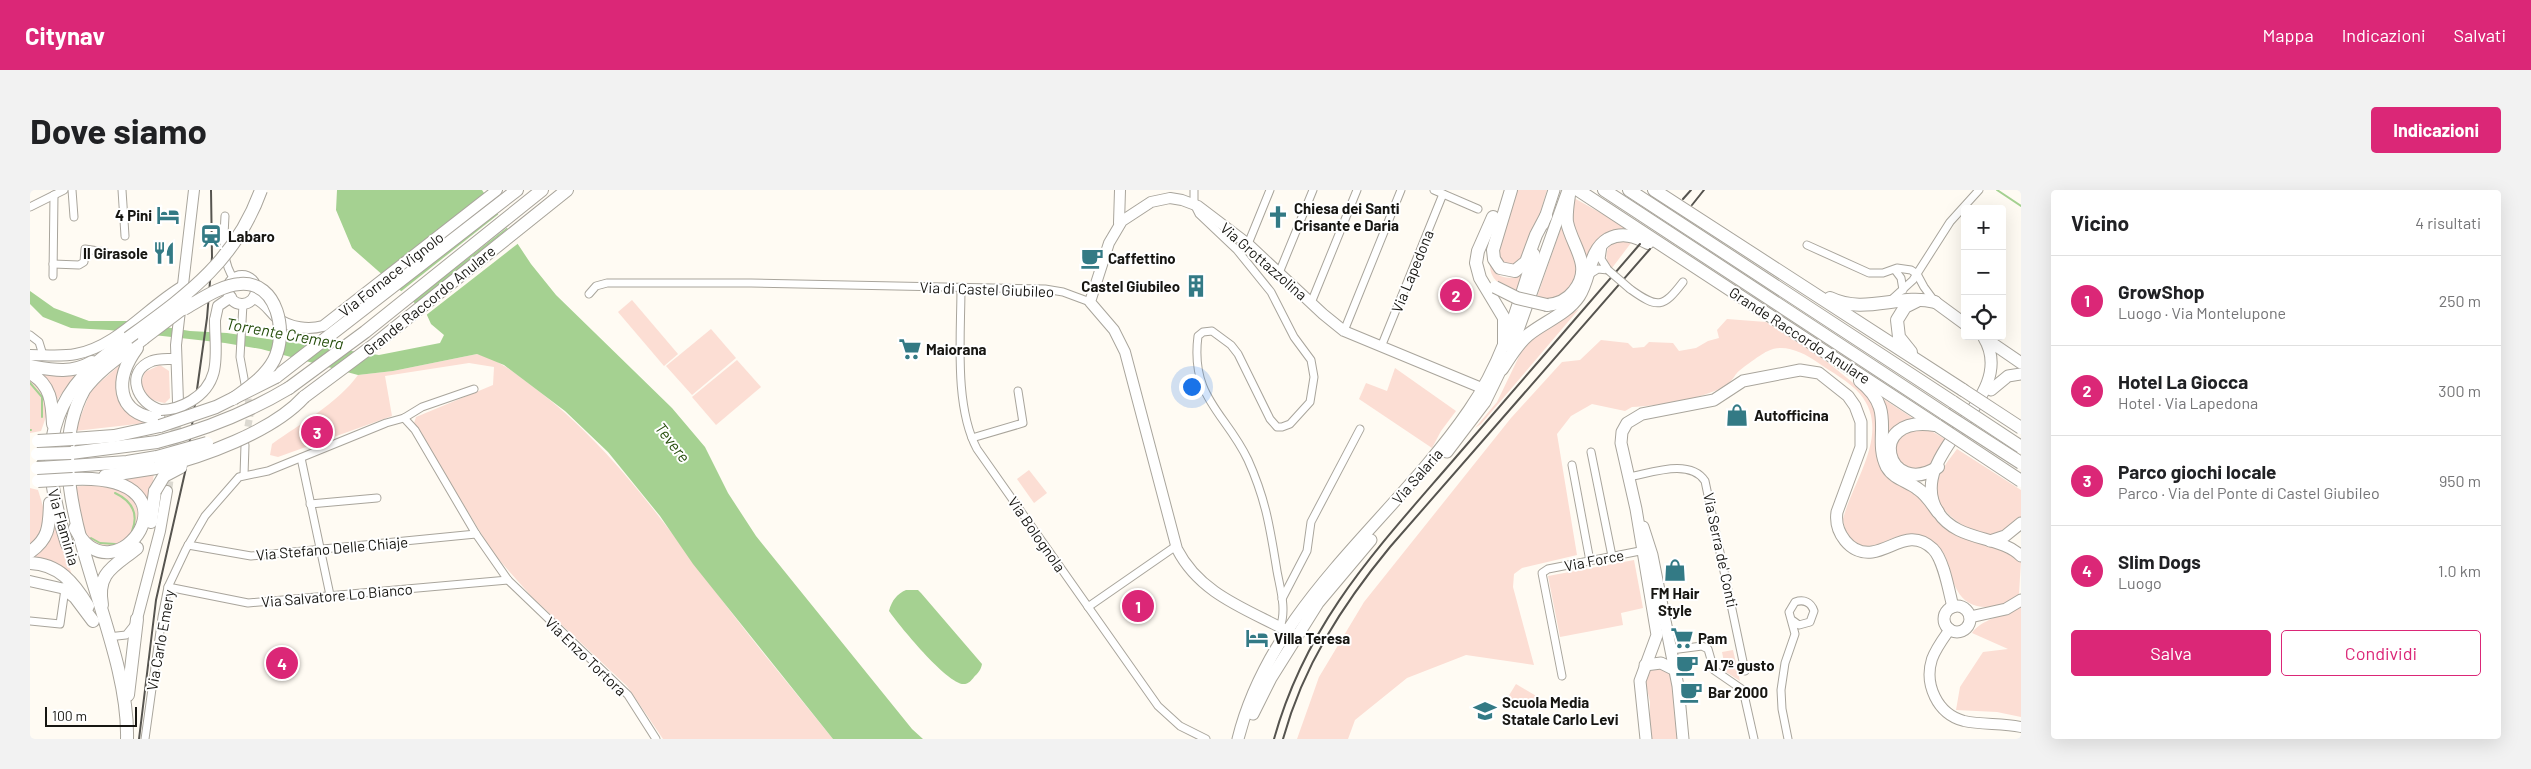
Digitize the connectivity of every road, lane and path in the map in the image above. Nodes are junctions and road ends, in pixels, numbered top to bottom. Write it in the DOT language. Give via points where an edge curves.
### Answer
graph roads {
  1 [pos="64,190"];
  2 [pos="72,190"];
  3 [pos="122,190"];
  4 [pos="194,190"];
  5 [pos="261,190"];
  6 [pos="270,190"];
  7 [pos="497,190"];
  8 [pos="517,190"];
  9 [pos="542,190"];
  10 [pos="567,190"];
  11 [pos="1122,190"];
  12 [pos="1194,190"];
  13 [pos="1270,190"];
  14 [pos="1313,190"];
  15 [pos="1358,190"];
  16 [pos="1401,190"];
  17 [pos="1434,190"];
  18 [pos="1502,190"];
  19 [pos="1511,190"];
  20 [pos="1554,190"];
  21 [pos="1604,190"];
  22 [pos="1629,190"];
  23 [pos="1654,190"];
  24 [pos="1663,190"];
  25 [pos="1980,190"];
  26 [pos="1571,192"];
  27 [pos="1443,194"];
  28 [pos="54,195"];
  29 [pos="1674,203"];
  30 [pos="1194,204"];
  31 [pos="30,207"];
  32 [pos="1478,209"];
  33 [pos="1129,215"];
  34 [pos="225,216"];
  35 [pos="1546,216"];
  36 [pos="74,217"];
  37 [pos="1492,217"];
  38 [pos="1120,223"];
  39 [pos="125,236"];
  40 [pos="1605,241"];
  41 [pos="1248,244"];
  42 [pos="1807,245"];
  43 [pos="105,252"];
  44 [pos="1679,256"];
  45 [pos="53,264"];
  46 [pos="1608,270"];
  47 [pos="1893,270"];
  48 [pos="1280,273"];
  49 [pos="1914,275"];
  50 [pos="53,276"];
  51 [pos="1588,277"];
  52 [pos="234,279"];
  53 [pos="1794,281"];
  54 [pos="1683,282"];
  55 [pos="183,286"];
  56 [pos="961,287"];
  57 [pos="589,294"];
  58 [pos="1903,295"];
  59 [pos="231,298"];
  60 [pos="254,298"];
  61 [pos="1922,300"];
  62 [pos="1090,302"];
  63 [pos="1936,302"];
  64 [pos="1311,303"];
  65 [pos="243,304"];
  66 [pos="182,313"];
  67 [pos="1898,316"];
  68 [pos="1961,321"];
  69 [pos="1344,331"];
  70 [pos="30,335"];
  71 [pos="143,339"];
  72 [pos="1984,340"];
  73 [pos="1986,340"];
  74 [pos="1504,346"];
  75 [pos="1381,347"];
  76 [pos="111,351"];
  77 [pos="1828,353"];
  78 [pos="30,355"];
  79 [pos="43,355"];
  80 [pos="176,359"];
  81 [pos="2021,363"];
  82 [pos="1923,364"];
  83 [pos="30,366"];
  84 [pos="1502,369"];
  85 [pos="30,373"];
  86 [pos="2021,374"];
  87 [pos="246,384"];
  88 [pos="474,389"];
  89 [pos="1018,390"];
  90 [pos="1487,390"];
  91 [pos="1990,390"];
  92 [pos="304,397"];
  93 [pos="233,399"];
  94 [pos="178,402"];
  95 [pos="160,418"];
  96 [pos="404,418"];
  97 [pos="1938,426"];
  98 [pos="2021,428"];
  99 [pos="1360,429"];
  100 [pos="53,433"];
  101 [pos="972,438"];
  102 [pos="33,441"];
  103 [pos="240,443"];
  104 [pos="2021,447"];
  105 [pos="1591,452"];
  106 [pos="34,454"];
  107 [pos="301,458"];
  108 [pos="157,462"];
  109 [pos="2021,463"];
  110 [pos="1572,465"];
  111 [pos="1938,467"];
  112 [pos="244,475"];
  113 [pos="33,477"];
  114 [pos="1629,477"];
  115 [pos="88,479"];
  116 [pos="2021,481"];
  117 [pos="57,488"];
  118 [pos="161,491"];
  119 [pos="377,498"];
  120 [pos="64,502"];
  121 [pos="310,504"];
  122 [pos="1938,512"];
  123 [pos="2021,524"];
  124 [pos="476,534"];
  125 [pos="1988,542"];
  126 [pos="188,545"];
  127 [pos="1176,546"];
  128 [pos="1646,550"];
  129 [pos="320,551"];
  130 [pos="30,552"];
  131 [pos="1612,556"];
  132 [pos="2021,556"];
  133 [pos="1590,561"];
  134 [pos="30,563"];
  135 [pos="508,580"];
  136 [pos="30,581"];
  137 [pos="168,587"];
  138 [pos="65,589"];
  139 [pos="330,595"];
  140 [pos="1282,599"];
  141 [pos="2021,600"];
  142 [pos="88,606"];
  143 [pos="1088,607"];
  144 [pos="1953,607"];
  145 [pos="1970,617"];
  146 [pos="137,619"];
  147 [pos="1792,620"];
  148 [pos="30,621"];
  149 [pos="1806,624"];
  150 [pos="101,628"];
  151 [pos="1950,629"];
  152 [pos="1288,632"];
  153 [pos="1795,634"];
  154 [pos="1671,650"];
  155 [pos="1645,665"];
  156 [pos="1675,670"];
  157 [pos="1746,671"];
  158 [pos="1562,676"];
  159 [pos="127,712"];
  160 [pos="2021,727"];
  161 [pos="118,739"];
  162 [pos="127,739"];
  163 [pos="145,739"];
  164 [pos="656,739"];
  165 [pos="1206,739"];
  166 [pos="1238,739"];
  167 [pos="1246,739"];
  168 [pos="1646,739"];
  169 [pos="1683,739"];
  170 [pos="1754,739"];
  171 [pos="1788,739"];
  1 -- 28 [label="street"];
  2 -- 36 [label="street"];
  3 -- 39 [label="street"];
  4 -- 55 [label="street"];
  5 -- 76 [label="highway, Via Flaminia, bridge" via="240,235 214,270 192,291"];
  6 -- 66 [label="highway, bridge" via="253,229 234,258"];
  7 -- 60 [label="street, Via Fornace Vignolo" via="323,326 302,328 278,318"];
  8 -- 93 [label="highway, bridge" via="294,364"];
  9 -- 106 [label="highway, Grande Raccordo Anulare, bridge" via="365,332 289,388 235,417 157,442 71,453"];
  10 -- 92 [label="highway, Grande Raccordo Anulare"];
  11 -- 33 [label="street"];
  11 -- 38 [label="street"];
  12 -- 30 [label="street"];
  13 -- 41 [label="street"];
  14 -- 48 [label="street"];
  15 -- 64 [label="street"];
  16 -- 69 [label="street"];
  17 -- 27 [label="street"];
  18 -- 37 [label="highway"];
  19 -- 35 [label="highway" via="1493,250 1500,268 1514,271 1524,265"];
  20 -- 35 [label="main road, Via Salaria"];
  21 -- 109 [label="highway, Grande Raccordo Anulare, bridge"];
  22 -- 104 [label="highway, Grande Raccordo Anulare, bridge"];
  23 -- 29 [label="highway"];
  24 -- 29 [label="highway"];
  25 -- 49 [label="street" via="1947,226"];
  26 -- 37 [label="highway, bridge" via="1567,218 1582,260 1582,275 1570,296 1560,302 1547,305 1517,298 1495,288 1486,276 1483,264"];
  26 -- 44 [label="highway, Grande Raccordo Anulare" via="1592,199"];
  26 -- 84 [label="main road, Via Salaria"];
  27 -- 32 [label="street"];
  27 -- 75 [label="street, Via Lapedona"];
  28 -- 31 [label="street"];
  28 -- 45 [label="street"];
  29 -- 53 [label="highway"];
  30 -- 33 [label="street, Via Grottazzolina" via="1179,199 1160,200"];
  30 -- 41 [label="street, Via Grottazzolina"];
  30 -- 140 [label="street" via="1200,217 1237,250 1271,292 1292,333 1312,362 1314,382 1310,402 1290,424 1279,427 1273,424 1233,348 1212,331 1198,336 1204,391 1245,456 1268,514"];
  33 -- 38 [label="street, Via Grottazzolina"];
  34 -- 52 [label="street" via="225,255"];
  35 -- 74 [label="main road, Via Salaria"];
  37 -- 74 [label="highway" via="1476,263 1480,278 1504,318"];
  38 -- 62 [label="street, Via Grottazzolina" via="1109,243"];
  40 -- 44 [label="highway" via="1618,235 1628,235"];
  40 -- 46 [label="street" via="1602,259"];
  40 -- 51 [label="highway" via="1594,254"];
  41 -- 48 [label="street, Via Grottazzolina"];
  42 -- 47 [label="street" via="1868,273"];
  43 -- 45 [label="street" via="85,250 84,262 79,266"];
  44 -- 77 [label="highway, Grande Raccordo Anulare"];
  45 -- 50 [label="street"];
  46 -- 51 [label="street" via="1597,270"];
  46 -- 54 [label="street, bridge" via="1630,290 1651,301 1663,303"];
  47 -- 49 [label="street" via="1901,268"];
  47 -- 58 [label="street" via="1901,278"];
  48 -- 64 [label="street, Via Grottazzolina"];
  49 -- 58 [label="street"];
  49 -- 58 [label="street"];
  49 -- 63 [label="street"];
  51 -- 84 [label="highway" via="1576,301 1524,338"];
  52 -- 59 [label="street" via="228,290"];
  52 -- 60 [label="street" via="250,278 256,290"];
  53 -- 58 [label="highway" via="1840,303 1861,306 1887,303"];
  53 -- 82 [label="highway"];
  55 -- 66 [label="street"];
  55 -- 79 [label="street" via="94,349 78,354"];
  56 -- 57 [label="street, Via di Castel Giubileo" via="607,283 596,286"];
  56 -- 62 [label="street, Via di Castel Giubileo" via="1051,290"];
  56 -- 101 [label="street, Via Bolognola" via="963,399"];
  58 -- 61 [label="highway"];
  58 -- 67 [label="highway"];
  59 -- 65 [label="street"];
  59 -- 95 [label="street, bridge" via="218,306 215,367 210,384 202,394"];
  60 -- 65 [label="street"];
  61 -- 63 [label="highway"];
  61 -- 67 [label="highway" via="1908,305"];
  62 -- 127 [label="street" via="1114,330 1125,352"];
  63 -- 68 [label="main road"];
  64 -- 69 [label="street, Via Grottazzolina"];
  65 -- 87 [label="street" via="240,354"];
  66 -- 71 [label="highway, Via Flaminia, bridge"];
  66 -- 80 [label="street"];
  66 -- 93 [label="highway, bridge" via="238,284 258,287 274,303 280,330 276,355 261,378"];
  67 -- 82 [label="highway" via="1901,341"];
  69 -- 75 [label="street, Via Grottazzolina"];
  70 -- 79 [label="street" via="39,342"];
  71 -- 95 [label="highway" via="125,365 122,391 135,411"];
  71 -- 117 [label="highway, Via Flaminia" via="105,368 75,404 61,443"];
  72 -- 91 [label="main road" via="1995,361"];
  73 -- 81 [label="main road"];
  74 -- 90 [label="main road, Via Salaria"];
  75 -- 90 [label="street, Via Grottazzolina"];
  76 -- 83 [label="highway" via="74,370"];
  76 -- 100 [label="highway, Via Flaminia" via="75,386"];
  77 -- 97 [label="highway, Grande Raccordo Anulare"];
  77 -- 122 [label="highway" via="1868,387 1878,402 1888,469 1921,491"];
  78 -- 79 [label="street"];
  80 -- 94 [label="street"];
  80 -- 95 [label="street" via="152,361 138,376 140,397"];
  82 -- 98 [label="highway, bridge"];
  84 -- 90 [label="main road, Via Salaria"];
  85 -- 100 [label="highway" via="50,394"];
  86 -- 91 [label="main road" via="2005,378"];
  88 -- 96 [label="street"];
  89 -- 101 [label="street" via="1023,423"];
  90 -- 152 [label="main road, Via Salaria" via="1441,448 1334,568"];
  91 -- 111 [label="main road"];
  92 -- 103 [label="highway, bridge"];
  92 -- 108 [label="highway, Grande Raccordo Anulare, bridge" via="272,416"];
  93 -- 95 [label="highway, bridge" via="196,415"];
  95 -- 102 [label="highway, bridge" via="114,436"];
  96 -- 107 [label="street"];
  96 -- 124 [label="street, Via Enzo Tortora" via="415,430"];
  97 -- 111 [label="highway" via="1906,425 1895,434 1890,444 1892,459 1904,472 1920,476"];
  97 -- 116 [label="highway, Grande Raccordo Anulare, bridge"];
  99 -- 140 [label="street" via="1310,522 1307,551"];
  100 -- 117 [label="highway, Via Flaminia" via="50,466"];
  101 -- 143 [label="street, Via Bolognola"];
  103 -- 108 [label="highway, bridge"];
  103 -- 112 [label="street"];
  103 -- 118 [label="highway, bridge" via="171,471 160,481"];
  105 -- 131 [label="street"];
  107 -- 112 [label="street" via="268,471"];
  107 -- 121 [label="street"];
  108 -- 113 [label="highway, Grande Raccordo Anulare, bridge" via="71,466"];
  108 -- 115 [label="highway"];
  110 -- 133 [label="street"];
  111 -- 122 [label="main road" via="1933,488"];
  112 -- 126 [label="street, Via Carlo Emery" via="214,504"];
  113 -- 115 [label="highway, bridge"];
  114 -- 128 [label="main road"];
  114 -- 144 [label="main road" via="1621,435 1634,417 1714,400 1740,382 1800,370 1815,372 1845,393 1861,422 1859,451 1837,512 1842,538 1850,546 1865,552 1903,540 1928,545 1939,559"];
  114 -- 157 [label="street, Via Serra de' Conti" via="1683,468 1704,478"];
  115 -- 120 [label="highway" via="119,483 136,494 142,503 144,518 135,540 116,551 96,549 76,530"];
  117 -- 120 [label="highway"];
  117 -- 130 [label="highway" via="48,532"];
  117 -- 142 [label="highway, Via Flaminia" via="72,558"];
  118 -- 146 [label="street" via="158,538"];
  118 -- 150 [label="highway" via="144,541 111,567 103,580"];
  119 -- 121 [label="street"];
  120 -- 150 [label="highway, Via Flaminia"];
  121 -- 129 [label="street"];
  122 -- 125 [label="main road" via="1964,532"];
  123 -- 125 [label="main road" via="2006,536"];
  124 -- 129 [label="street, Via Stefano Delle Chiaje"];
  124 -- 135 [label="street, Via Enzo Tortora"];
  125 -- 132 [label="main road" via="2009,548"];
  126 -- 129 [label="street, Via Stefano Delle Chiaje" via="251,556"];
  126 -- 137 [label="street, Via Carlo Emery"];
  127 -- 143 [label="street"];
  127 -- 152 [label="street" via="1189,568 1210,590"];
  128 -- 131 [label="street, Via Force"];
  128 -- 154 [label="main road"];
  128 -- 155 [label="main road" via="1657,634"];
  129 -- 139 [label="street"];
  131 -- 133 [label="street, Via Force"];
  133 -- 158 [label="street, Via Force" via="1547,569 1542,576"];
  134 -- 142 [label="highway" via="47,566 64,575"];
  135 -- 139 [label="street, Via Salvatore Lo Bianco"];
  135 -- 164 [label="street, Via Enzo Tortora" via="628,695"];
  136 -- 138 [label="street"];
  137 -- 139 [label="street, Via Salvatore Lo Bianco" via="248,603"];
  137 -- 163 [label="street, Via Carlo Emery"];
  138 -- 148 [label="street" via="60,624"];
  138 -- 150 [label="highway"];
  140 -- 152 [label="street"];
  141 -- 145 [label="main road" via="2006,610"];
  142 -- 150 [label="highway, Via Flaminia"];
  143 -- 165 [label="street, Via Bolognola" via="1161,709 1180,726"];
  144 -- 145 [label="main road" via="1965,608"];
  144 -- 151 [label="main road" via="1945,615 1945,623"];
  145 -- 151 [label="main road" via="1969,625 1963,630"];
  146 -- 150 [label="street" via="126,635"];
  146 -- 159 [label="highway"];
  147 -- 149 [label="street" via="1799,625"];
  147 -- 149 [label="street" via="1790,608 1804,600 1814,611"];
  147 -- 153 [label="street"];
  149 -- 153 [label="street"];
  150 -- 159 [label="highway, Via Flaminia" via="122,683"];
  150 -- 161 [label="highway, Via Flaminia" via="115,689"];
  151 -- 160 [label="street" via="1931,665 1931,686 1938,703 1961,720"];
  152 -- 166 [label="main road, Via Salaria" via="1255,689"];
  152 -- 167 [label="main road, Via Salaria"];
  153 -- 171 [label="street" via="1784,663 1781,685"];
  154 -- 156 [label="main road"];
  154 -- 170 [label="street" via="1708,648 1714,670 1743,690"];
  155 -- 156 [label="main road" via="1661,663"];
  155 -- 168 [label="main road" via="1640,684"];
  156 -- 169 [label="main road"];
  159 -- 162 [label="highway, Via Flaminia"];
}
